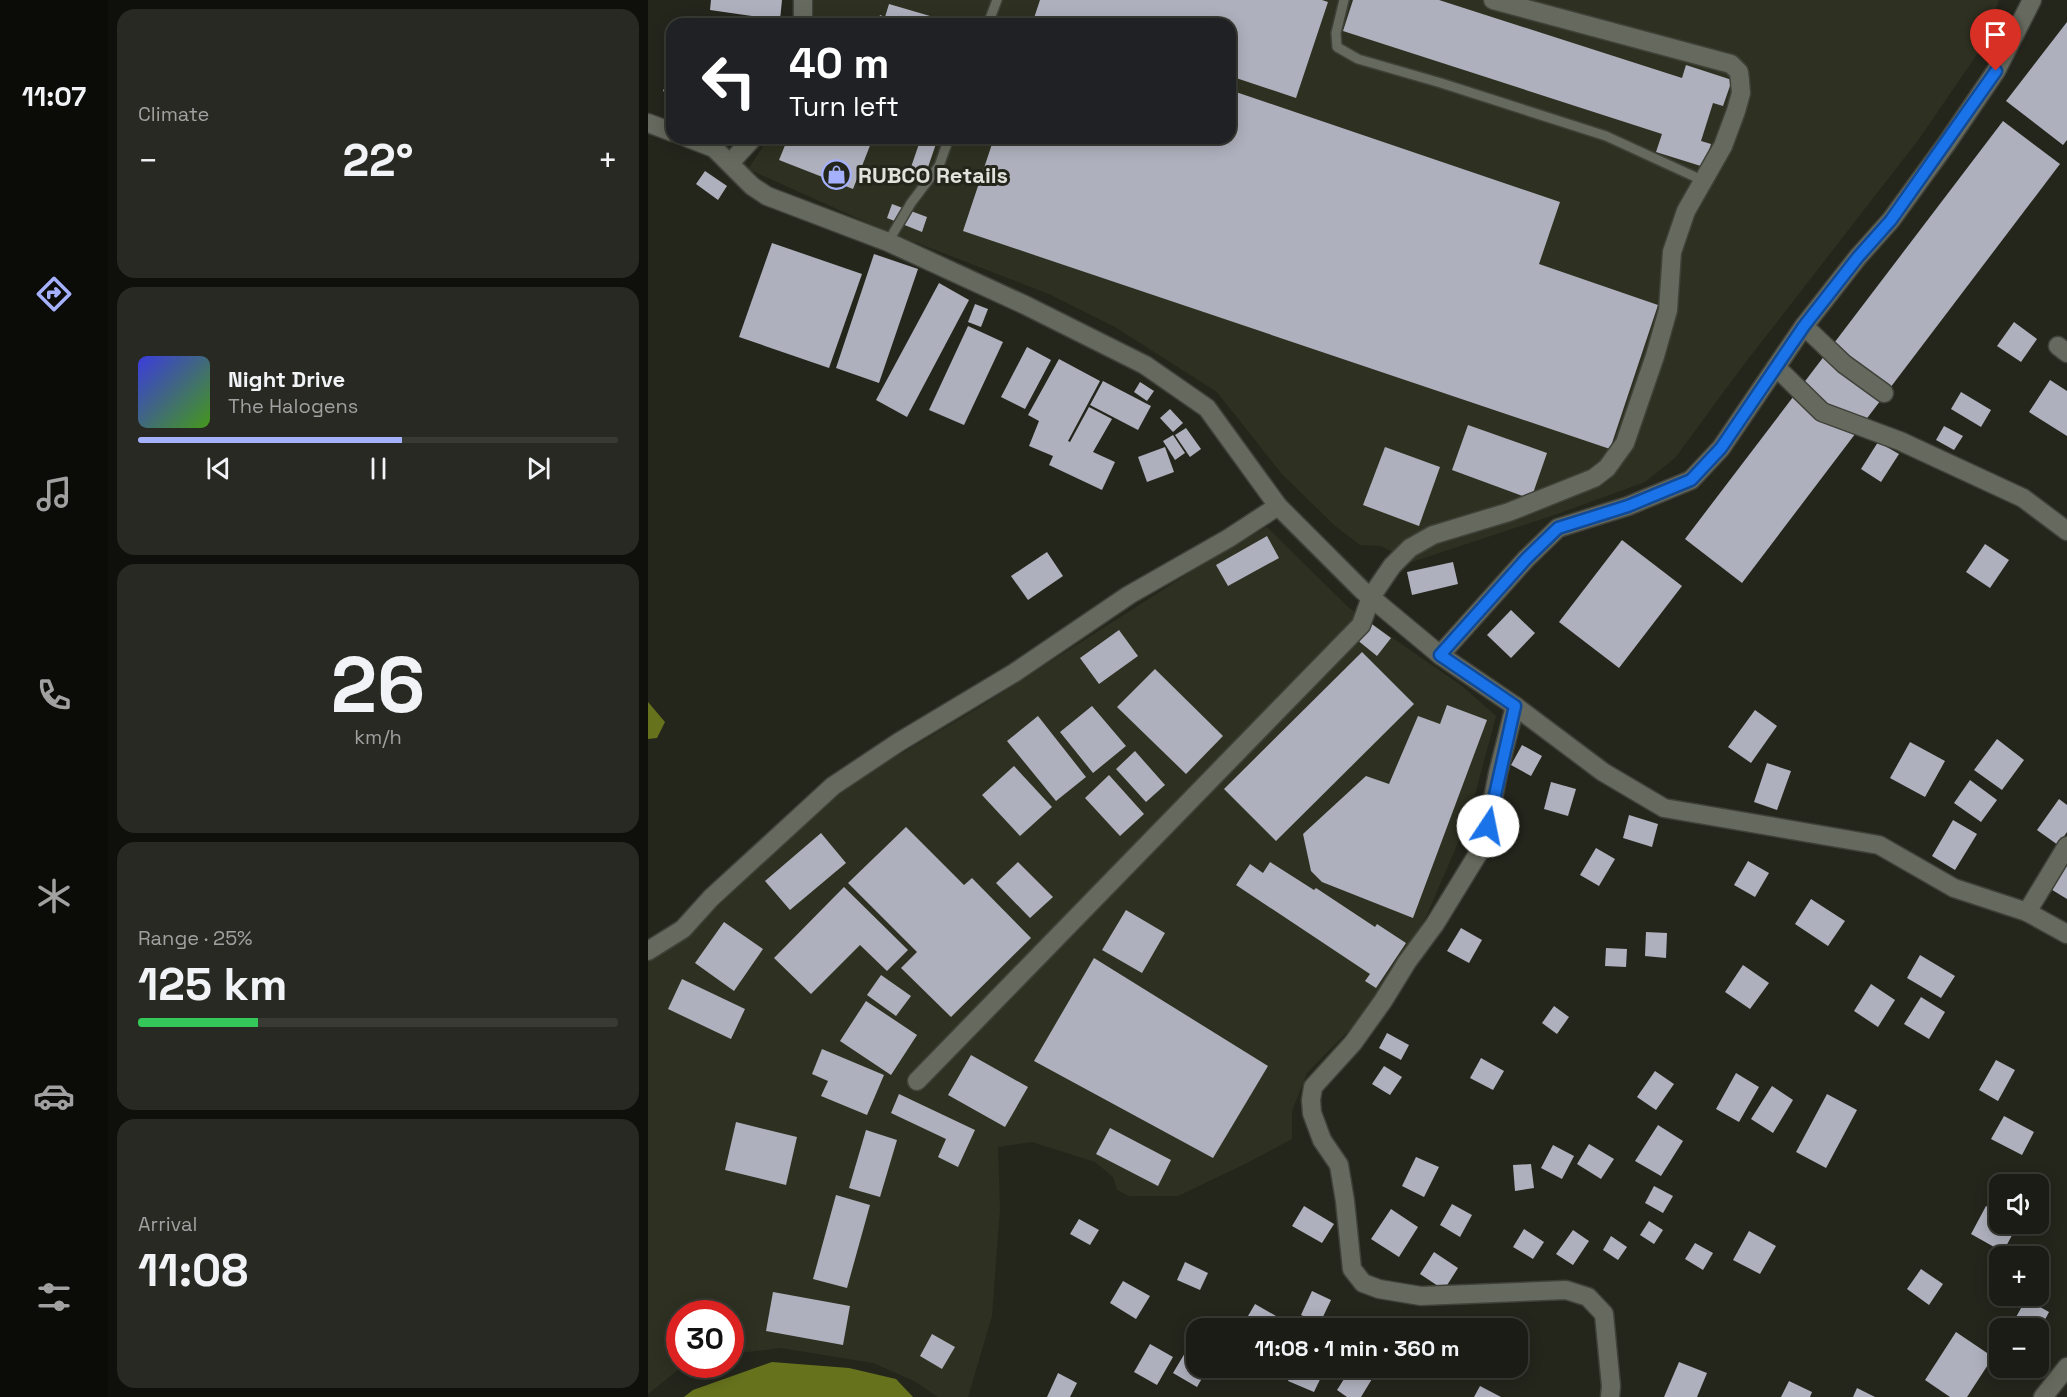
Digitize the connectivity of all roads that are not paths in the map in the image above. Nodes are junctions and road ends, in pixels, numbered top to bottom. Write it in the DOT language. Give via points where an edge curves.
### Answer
graph roads {
  1 [pos="803,0"];
  2 [pos="997,0"];
  3 [pos="1344,0"];
  4 [pos="1493,0"];
  5 [pos="2032,0"];
  6 [pos="803,18"];
  7 [pos="990,18"];
  8 [pos="648,123"];
  9 [pos="666,130"];
  10 [pos="704,144"];
  11 [pos="747,144"];
  12 [pos="947,144"];
  13 [pos="730,163"];
  14 [pos="1704,181"];
  15 [pos="888,242"];
  16 [pos="1804,326"];
  17 [pos="1776,367"];
  18 [pos="1884,393"];
  19 [pos="1278,506"];
  20 [pos="2067,531"];
  21 [pos="1371,597"];
  22 [pos="1440,655"];
  23 [pos="1515,706"];
  24 [pos="2067,846"];
  25 [pos="2026,912"];
  26 [pos="2067,934"];
  27 [pos="648,951"];
  28 [pos="917,1081"];
  29 [pos="2067,1367"];
  30 [pos="1610,1397"];
  31 [pos="2043,1397"];
  1 -- 6 [label="street"];
  2 -- 7 [label="lane"];
  3 -- 14 [label="lane" via="1337,46 1358,59 1606,136"];
  4 -- 14 [label="street" via="1731,64 1739,72 1740,81 1736,111"];
  5 -- 16 [label="street" via="1996,71 1947,143 1891,220"];
  8 -- 9 [label="street"];
  10 -- 13 [label="street"];
  11 -- 13 [label="street"];
  12 -- 15 [label="lane" via="939,166"];
  13 -- 15 [label="street" via="767,196"];
  14 -- 21 [label="street" via="1686,211 1672,252 1668,310 1655,356 1625,442 1606,468 1594,478 1509,512 1433,535 1410,548 1392,566"];
  15 -- 19 [label="street" via="1145,364 1207,408"];
  16 -- 17 [label="street"];
  16 -- 18 [label="street" via="1844,364"];
  17 -- 20 [label="street" via="1822,412 1900,441 2023,498"];
  17 -- 22 [label="street" via="1721,448 1691,480 1628,506 1558,528"];
  19 -- 21 [label="street"];
  19 -- 27 [label="street" via="1130,595 1014,673 832,786 683,929"];
  21 -- 22 [label="street"];
  21 -- 28 [label="street" via="1361,625"];
  22 -- 23 [label="street"];
  23 -- 25 [label="street" via="1603,772 1664,807 1879,844 1954,888"];
  23 -- 30 [label="street" via="1484,844 1383,1001 1353,1043 1313,1087 1312,1113 1322,1140 1339,1165 1352,1269 1363,1283 1421,1296 1566,1290 1588,1297 1604,1314"];
  24 -- 25 [label="street"];
  25 -- 26 [label="street"];
  29 -- 31 [label="street"];
}
